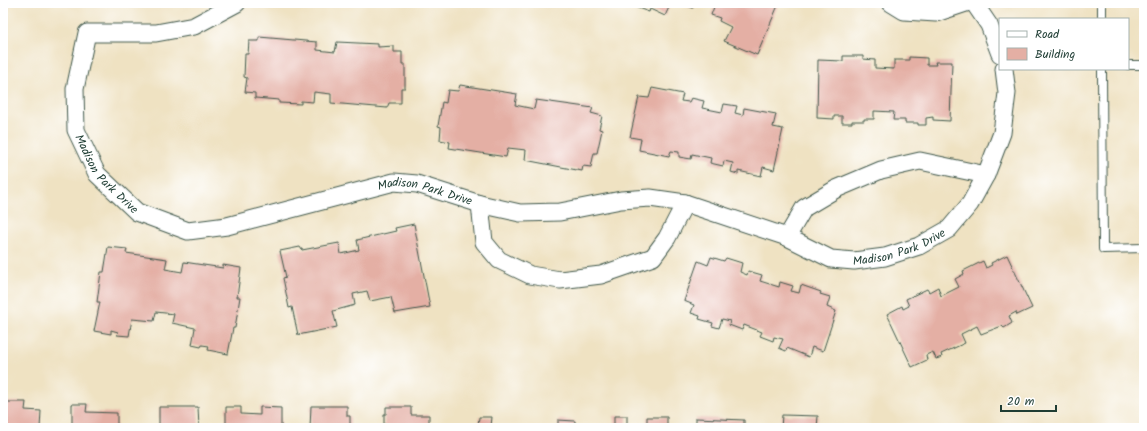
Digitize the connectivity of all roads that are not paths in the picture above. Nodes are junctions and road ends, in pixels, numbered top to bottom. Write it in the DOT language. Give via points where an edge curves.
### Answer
graph roads {
  1 [pos="238,3"];
  2 [pos="891,3"];
  3 [pos="966,3"];
  4 [pos="974,3"];
  5 [pos="1102,3"];
  6 [pos="1102,18"];
  7 [pos="999,51"];
  8 [pos="1129,65"];
  9 [pos="1144,65"];
  10 [pos="1004,70"];
  11 [pos="1102,70"];
  12 [pos="986,175"];
  13 [pos="685,203"];
  14 [pos="480,204"];
  15 [pos="787,237"];
  16 [pos="1144,248"];
  1 -- 14 [label="street, Madison Park Drive" via="194,26 156,33 87,33 75,90 76,130 97,174 137,212 188,231 227,226 394,182 417,184"];
  2 -- 3 [label="street" via="904,11 936,13"];
  4 -- 7 [label="street" via="989,25"];
  5 -- 6 [label="lane"];
  8 -- 9 [label="lane"];
  10 -- 12 [label="street, Madison Park Drive" via="1007,93 1002,133"];
  11 -- 16 [label="lane" via="1103,249"];
  12 -- 15 [label="street" via="920,161 882,170 836,188 804,208"];
  12 -- 15 [label="street, Madison Park Drive" via="970,204 949,229 919,246 885,257 854,261 831,259"];
  13 -- 14 [label="street, Madison Park Drive" via="650,198 621,200 560,212 520,213"];
  13 -- 14 [label="street, Madison Park Drive" via="668,238 653,257 601,275 560,280 530,275 499,260 484,242"];
  13 -- 15 [label="street, Madison Park Drive"];
}
